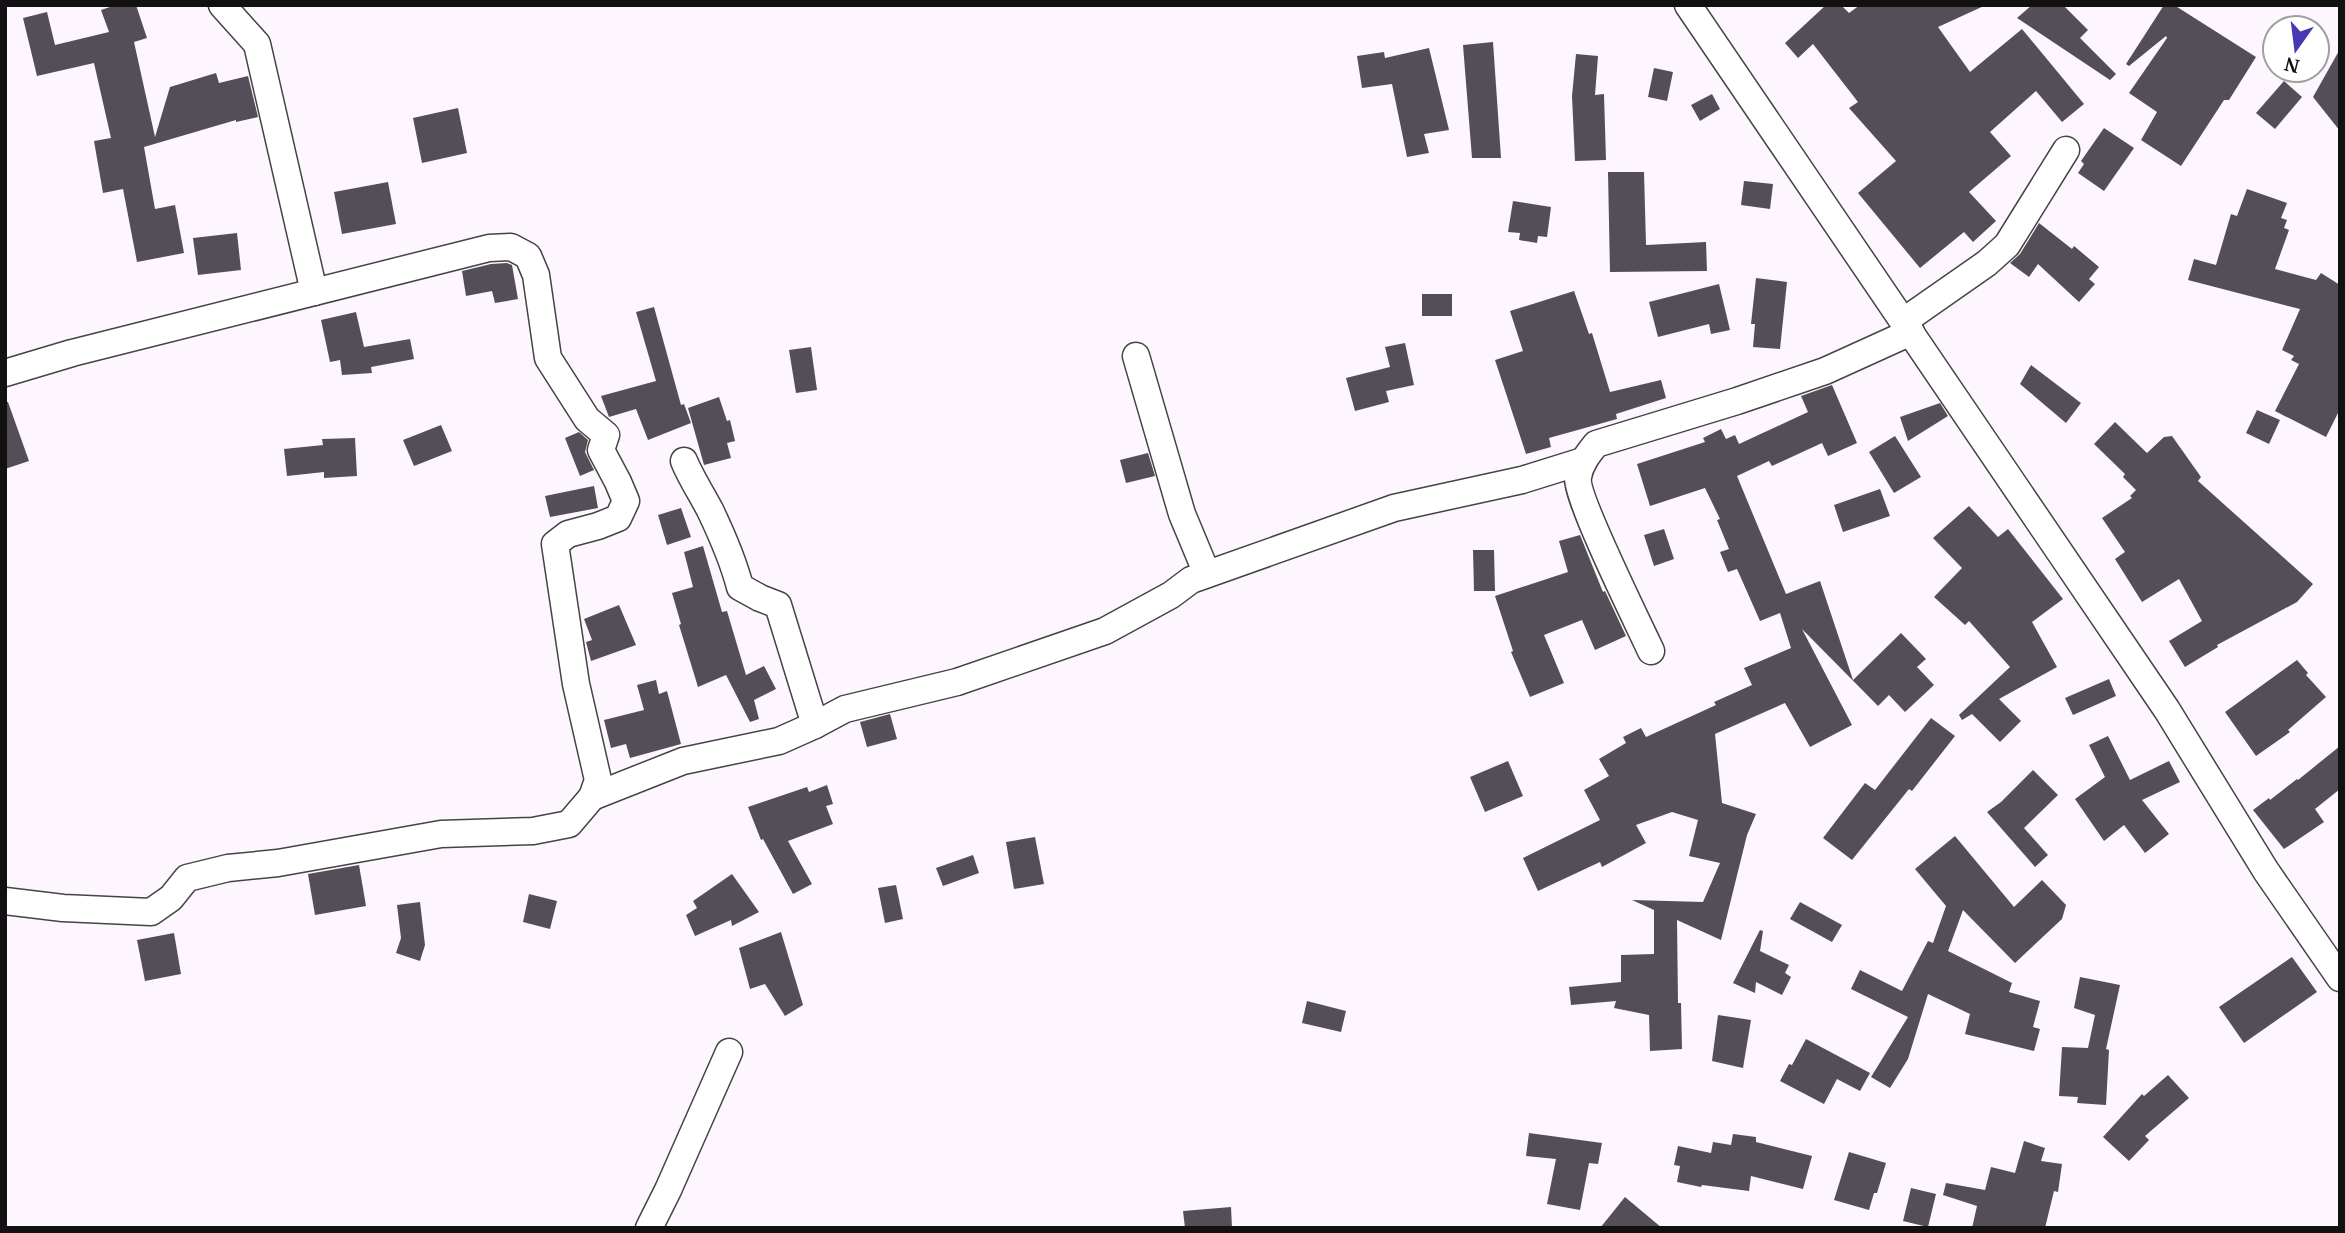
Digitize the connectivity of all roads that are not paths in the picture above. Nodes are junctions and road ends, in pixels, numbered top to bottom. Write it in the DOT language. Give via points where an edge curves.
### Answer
graph roads {
  1 [pos="222,5"];
  2 [pos="1688,5"];
  3 [pos="2066,150"];
  4 [pos="314,292"];
  5 [pos="1908,327"];
  6 [pos="1136,356"];
  7 [pos="5,373"];
  8 [pos="684,461"];
  9 [pos="1583,461"];
  10 [pos="1206,574"];
  11 [pos="1651,651"];
  12 [pos="815,725"];
  13 [pos="592,797"];
  14 [pos="5,901"];
  15 [pos="2340,978"];
  16 [pos="729,1052"];
  17 [pos="649,1228"];
  1 -- 4 [label="street" via="257,44"];
  2 -- 5 [label="street"];
  3 -- 5 [label="street" via="2007,245"];
  4 -- 7 [label="street"];
  4 -- 13 [label="street" via="489,248 511,247 528,256 536,275 548,358 587,419 606,435 601,450 626,501 618,518 568,534 555,544 576,684 598,780"];
  5 -- 9 [label="street" via="1825,371 1596,444"];
  5 -- 15 [label="street" via="2167,710 2266,871"];
  6 -- 10 [label="street" via="1182,514"];
  8 -- 12 [label="street" via="728,551 740,587 778,605"];
  9 -- 10 [label="street" via="1522,480 1394,508"];
  9 -- 11 [label="street" via="1577,480 1587,509"];
  10 -- 12 [label="street" via="1105,631 957,682 845,709"];
  12 -- 13 [label="street" via="779,741 683,761"];
  13 -- 14 [label="street" via="569,824 533,831 441,834 187,878 171,898 151,912"];
  16 -- 17 [label="street"];
}
